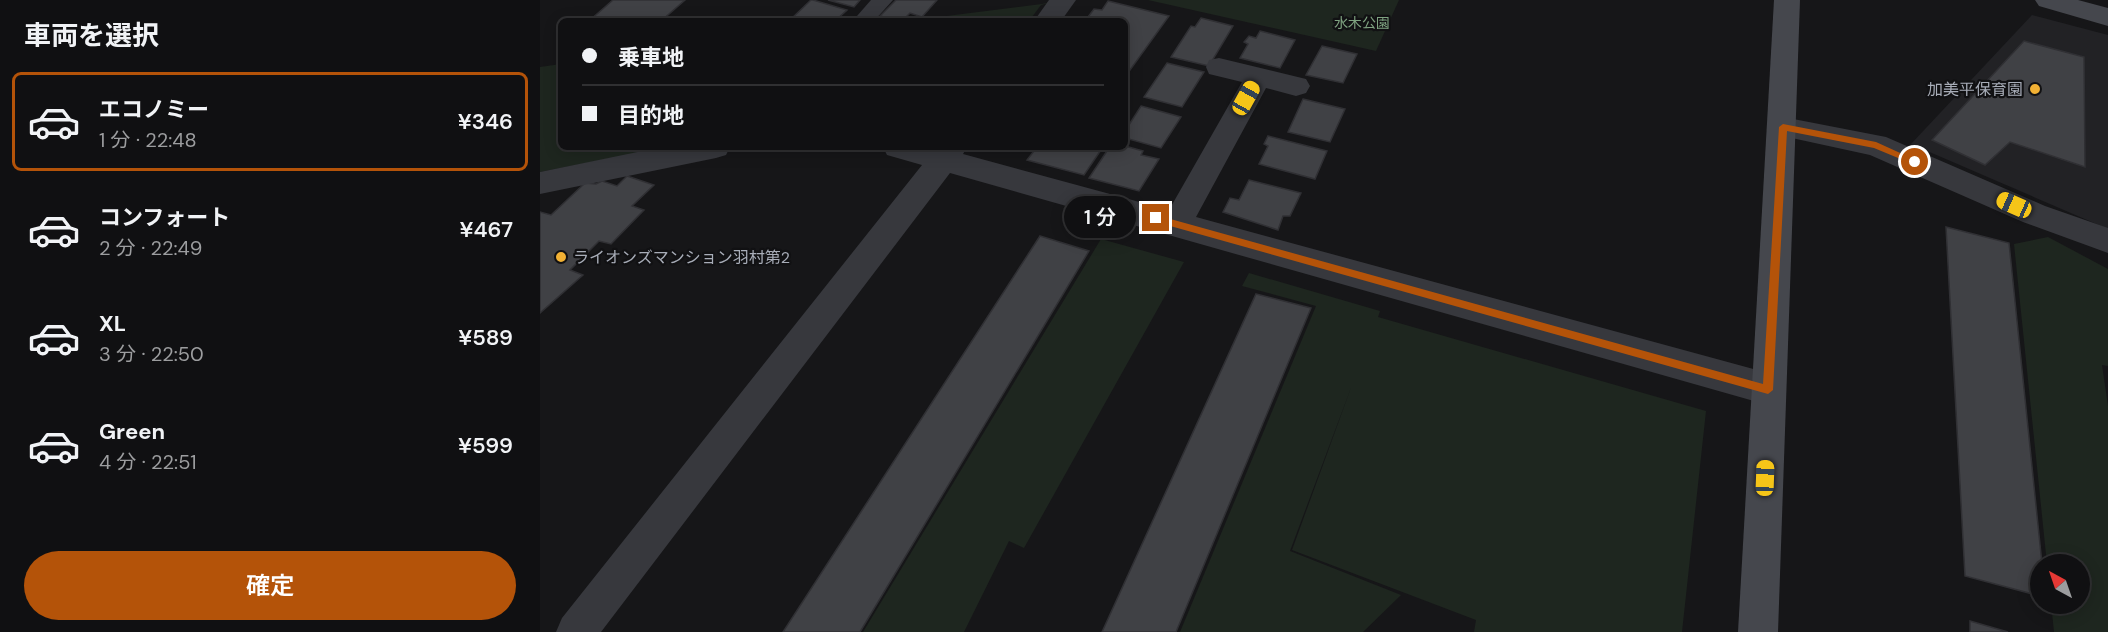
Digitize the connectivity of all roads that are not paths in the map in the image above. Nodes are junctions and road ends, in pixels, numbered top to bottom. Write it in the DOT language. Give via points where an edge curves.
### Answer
graph roads {
  1 [pos="882,0"];
  2 [pos="1063,0"];
  3 [pos="1787,0"];
  4 [pos="2048,0"];
  5 [pos="867,16"];
  6 [pos="2108,17"];
  7 [pos="1049,18"];
  8 [pos="1219,67"];
  9 [pos="1258,77"];
  10 [pos="1296,86"];
  11 [pos="1783,127"];
  12 [pos="701,150"];
  13 [pos="922,150"];
  14 [pos="948,153"];
  15 [pos="540,183"];
  16 [pos="1177,224"];
  17 [pos="2108,241"];
  18 [pos="1768,390"];
  19 [pos="576,632"];
  20 [pos="1758,632"];
  1 -- 5 [label="lane"];
  2 -- 7 [label="street"];
  3 -- 11 [label="street"];
  4 -- 6 [label="street"];
  8 -- 9 [label="street"];
  9 -- 10 [label="street"];
  9 -- 16 [label="street"];
  11 -- 17 [label="street" via="1876,145 2034,214"];
  11 -- 18 [label="street"];
  12 -- 15 [label="street"];
  13 -- 14 [label="street"];
  14 -- 16 [label="street"];
  14 -- 19 [label="street"];
  16 -- 18 [label="street"];
  18 -- 20 [label="street"];
}
